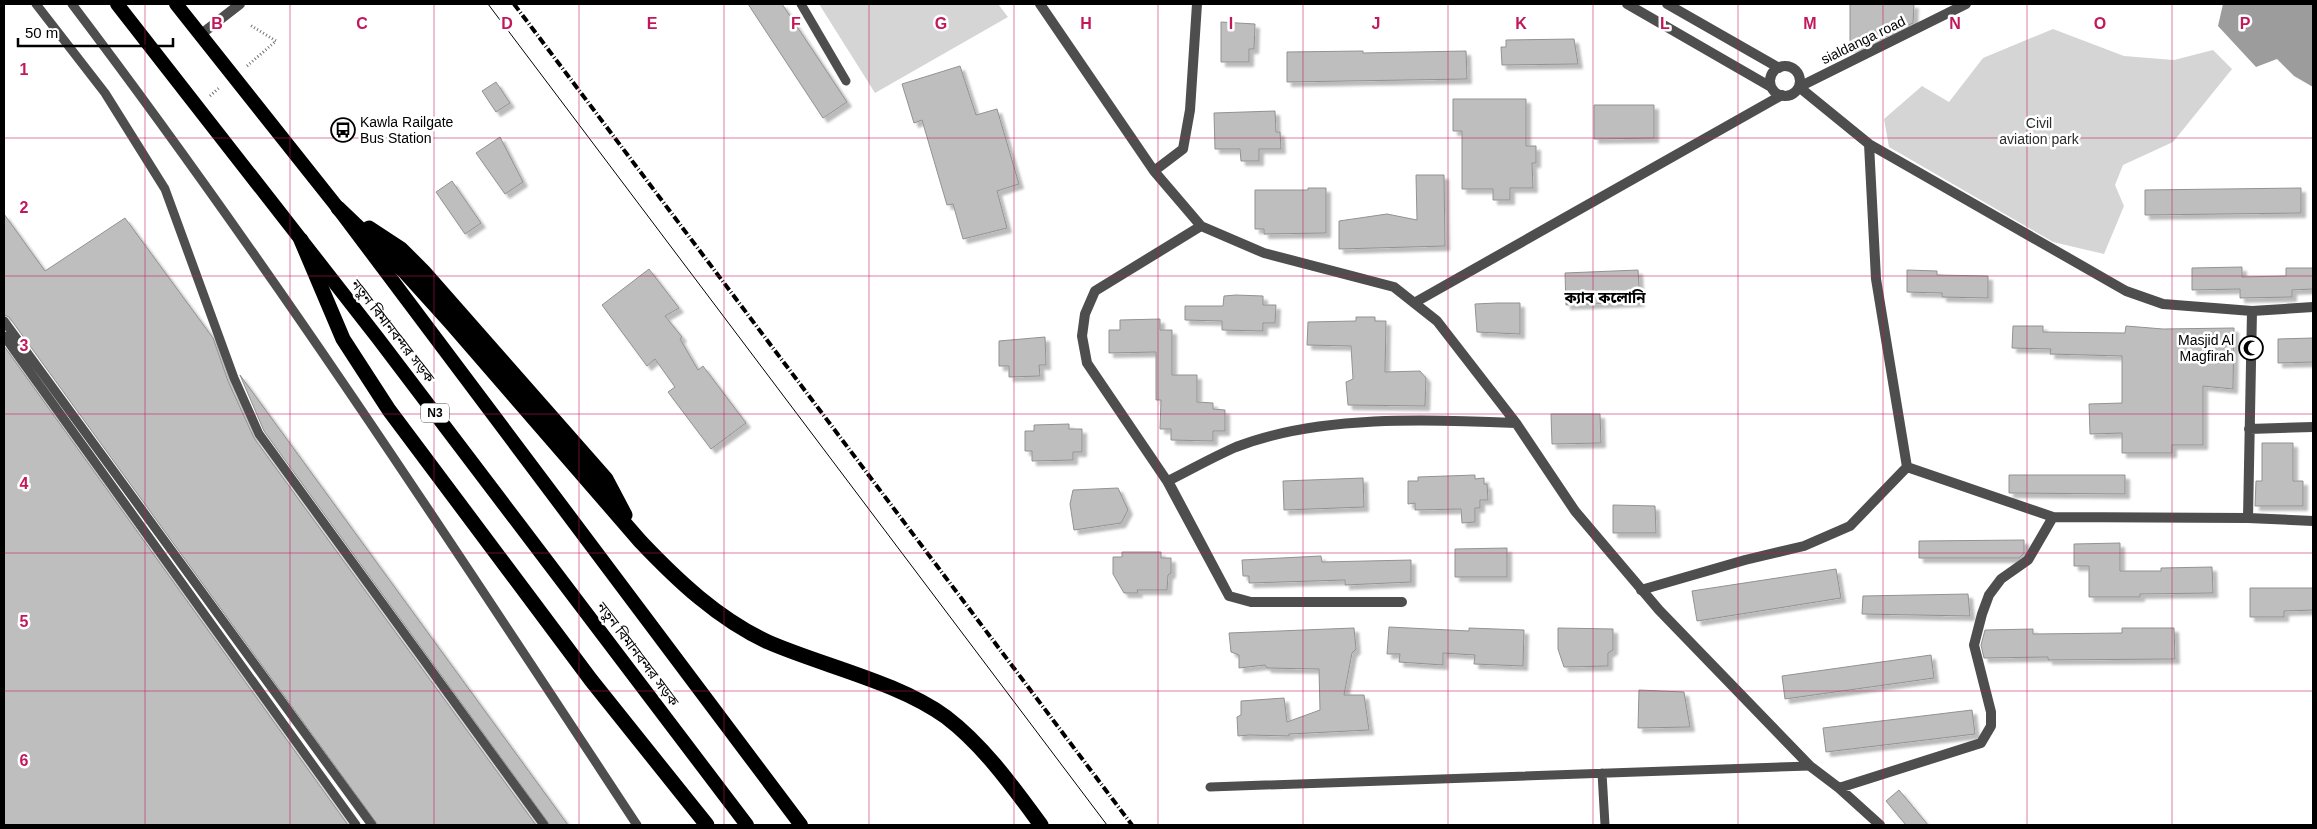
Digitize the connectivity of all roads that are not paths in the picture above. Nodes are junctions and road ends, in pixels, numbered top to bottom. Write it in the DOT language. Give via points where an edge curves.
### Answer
graph roads {
  1 [pos="72,4"];
  2 [pos="117,4"];
  3 [pos="240,4"];
  4 [pos="801,4"];
  5 [pos="1040,4"];
  6 [pos="1197,4"];
  7 [pos="1628,4"];
  8 [pos="1667,4"];
  9 [pos="1966,4"];
  10 [pos="36,5"];
  11 [pos="179,5"];
  12 [pos="200,34"];
  13 [pos="1779,68"];
  14 [pos="846,81"];
  15 [pos="1772,87"];
  16 [pos="1799,87"];
  17 [pos="1782,96"];
  18 [pos="1869,144"];
  19 [pos="1154,171"];
  20 [pos="338,208"];
  21 [pos="1201,226"];
  22 [pos="301,240"];
  23 [pos="1414,303"];
  24 [pos="2313,307"];
  25 [pos="2252,311"];
  26 [pos="4,321"];
  27 [pos="4,336"];
  28 [pos="1516,422"];
  29 [pos="2313,426"];
  30 [pos="2249,429"];
  31 [pos="1907,467"];
  32 [pos="2053,517"];
  33 [pos="2248,518"];
  34 [pos="2313,521"];
  35 [pos="1216,571"];
  36 [pos="1642,590"];
  37 [pos="1402,602"];
  38 [pos="1810,766"];
  39 [pos="1602,773"];
  40 [pos="1210,787"];
  41 [pos="1839,788"];
  42 [pos="356,825"];
  43 [pos="372,825"];
  44 [pos="544,825"];
  45 [pos="637,825"];
  46 [pos="707,825"];
  47 [pos="747,825"];
  48 [pos="801,825"];
  49 [pos="1041,825"];
  50 [pos="1605,825"];
  51 [pos="1880,825"];
  1 -- 45 [label="lane" via="165,126 409,478"];
  2 -- 22 [label="highway, নতুন বিমানবন্দর সড়ক / N3"];
  3 -- 12 [label="street"];
  4 -- 14 [label="lane"];
  5 -- 19 [label="street"];
  6 -- 19 [label="street" via="1190,110 1183,149"];
  7 -- 15 [label="street"];
  8 -- 13 [label="street"];
  9 -- 16 [label="street, sialdanga road"];
  10 -- 44 [label="lane" via="105,93 165,189 234,378 258,434"];
  11 -- 12 [label="highway, নতুন বিমানবন্দর সড়ক"];
  12 -- 20 [label="highway, নতুন বিমানবন্দর সড়ক"];
  13 -- 15 [label="street" via="1772,74"];
  13 -- 16 [label="street" via="1789,67 1797,72"];
  15 -- 17 [label="street"];
  16 -- 17 [label="street" via="1790,96"];
  16 -- 18 [label="street"];
  17 -- 23 [label="street"];
  18 -- 25 [label="street" via="2126,291 2163,304"];
  18 -- 31 [label="street" via="1876,279"];
  19 -- 21 [label="street"];
  20 -- 48 [label="highway, নতুন বিমানবন্দর সড়ক"];
  20 -- 49 [label="highway" via="438,308 640,542 681,584 720,614 766,641 911,697 945,717 976,745 1015,789"];
  21 -- 23 [label="street" via="1264,253 1394,288"];
  21 -- 35 [label="street" via="1095,291 1085,314 1082,336 1087,363 1167,481"];
  22 -- 46 [label="highway" via="343,339 389,410 633,735"];
  22 -- 47 [label="highway, নতুন বিমানবন্দর সড়ক / N3"];
  23 -- 28 [label="street" via="1437,320"];
  24 -- 25 [label="street"];
  25 -- 30 [label="street"];
  26 -- 43 [label="lane"];
  27 -- 42 [label="lane"];
  28 -- 35 [label="street" via="1378,421 1295,430 1237,447 1168,481"];
  28 -- 36 [label="street" via="1575,512"];
  29 -- 30 [label="street"];
  30 -- 33 [label="street"];
  31 -- 32 [label="street"];
  31 -- 36 [label="street" via="1850,526 1804,546"];
  32 -- 33 [label="street"];
  32 -- 41 [label="street" via="2028,560 2001,579 1989,594 1982,614 1974,645 1992,726 1981,743"];
  33 -- 34 [label="street"];
  35 -- 37 [label="street" via="1229,596 1251,602"];
  36 -- 38 [label="street"];
  38 -- 39 [label="lane"];
  38 -- 41 [label="street"];
  39 -- 40 [label="lane"];
  39 -- 50 [label="lane"];
  41 -- 51 [label="street"];
}
